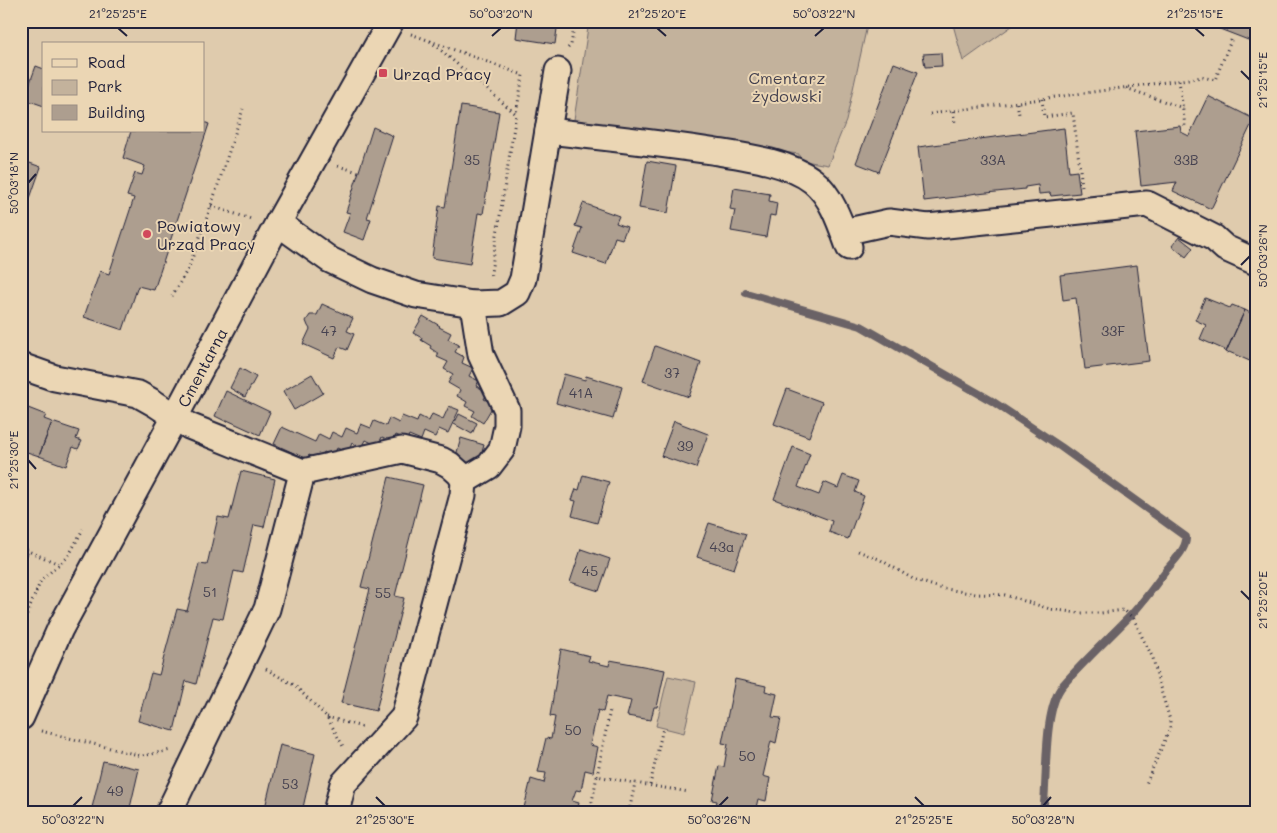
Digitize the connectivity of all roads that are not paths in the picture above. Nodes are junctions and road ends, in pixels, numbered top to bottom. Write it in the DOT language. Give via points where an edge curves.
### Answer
graph roads {
  1 [pos="397,26"];
  2 [pos="558,71"];
  3 [pos="548,131"];
  4 [pos="278,223"];
  5 [pos="1256,262"];
  6 [pos="473,304"];
  7 [pos="21,366"];
  8 [pos="175,416"];
  9 [pos="303,472"];
  10 [pos="464,481"];
  11 [pos="30,728"];
  12 [pos="169,812"];
  13 [pos="336,812"];
  1 -- 4 [label="street, Cmentarna"];
  2 -- 3 [label="street"];
  3 -- 5 [label="street" via="656,143 782,166 813,181 824,192 846,240 888,222 928,228 1148,204"];
  3 -- 6 [label="street" via="523,279 517,293 501,303"];
  4 -- 6 [label="street" via="330,260 372,280 416,295"];
  4 -- 8 [label="street, Cmentarna"];
  6 -- 10 [label="street" via="481,355 507,410 507,426 502,449 493,461"];
  7 -- 8 [label="street" via="55,378 138,394"];
  8 -- 9 [label="street" via="189,426"];
  8 -- 11 [label="street, Cmentarna" via="60,629"];
  9 -- 10 [label="street" via="402,450 441,460"];
  9 -- 12 [label="street" via="267,609"];
  10 -- 13 [label="street" via="404,717 343,784"];
}
